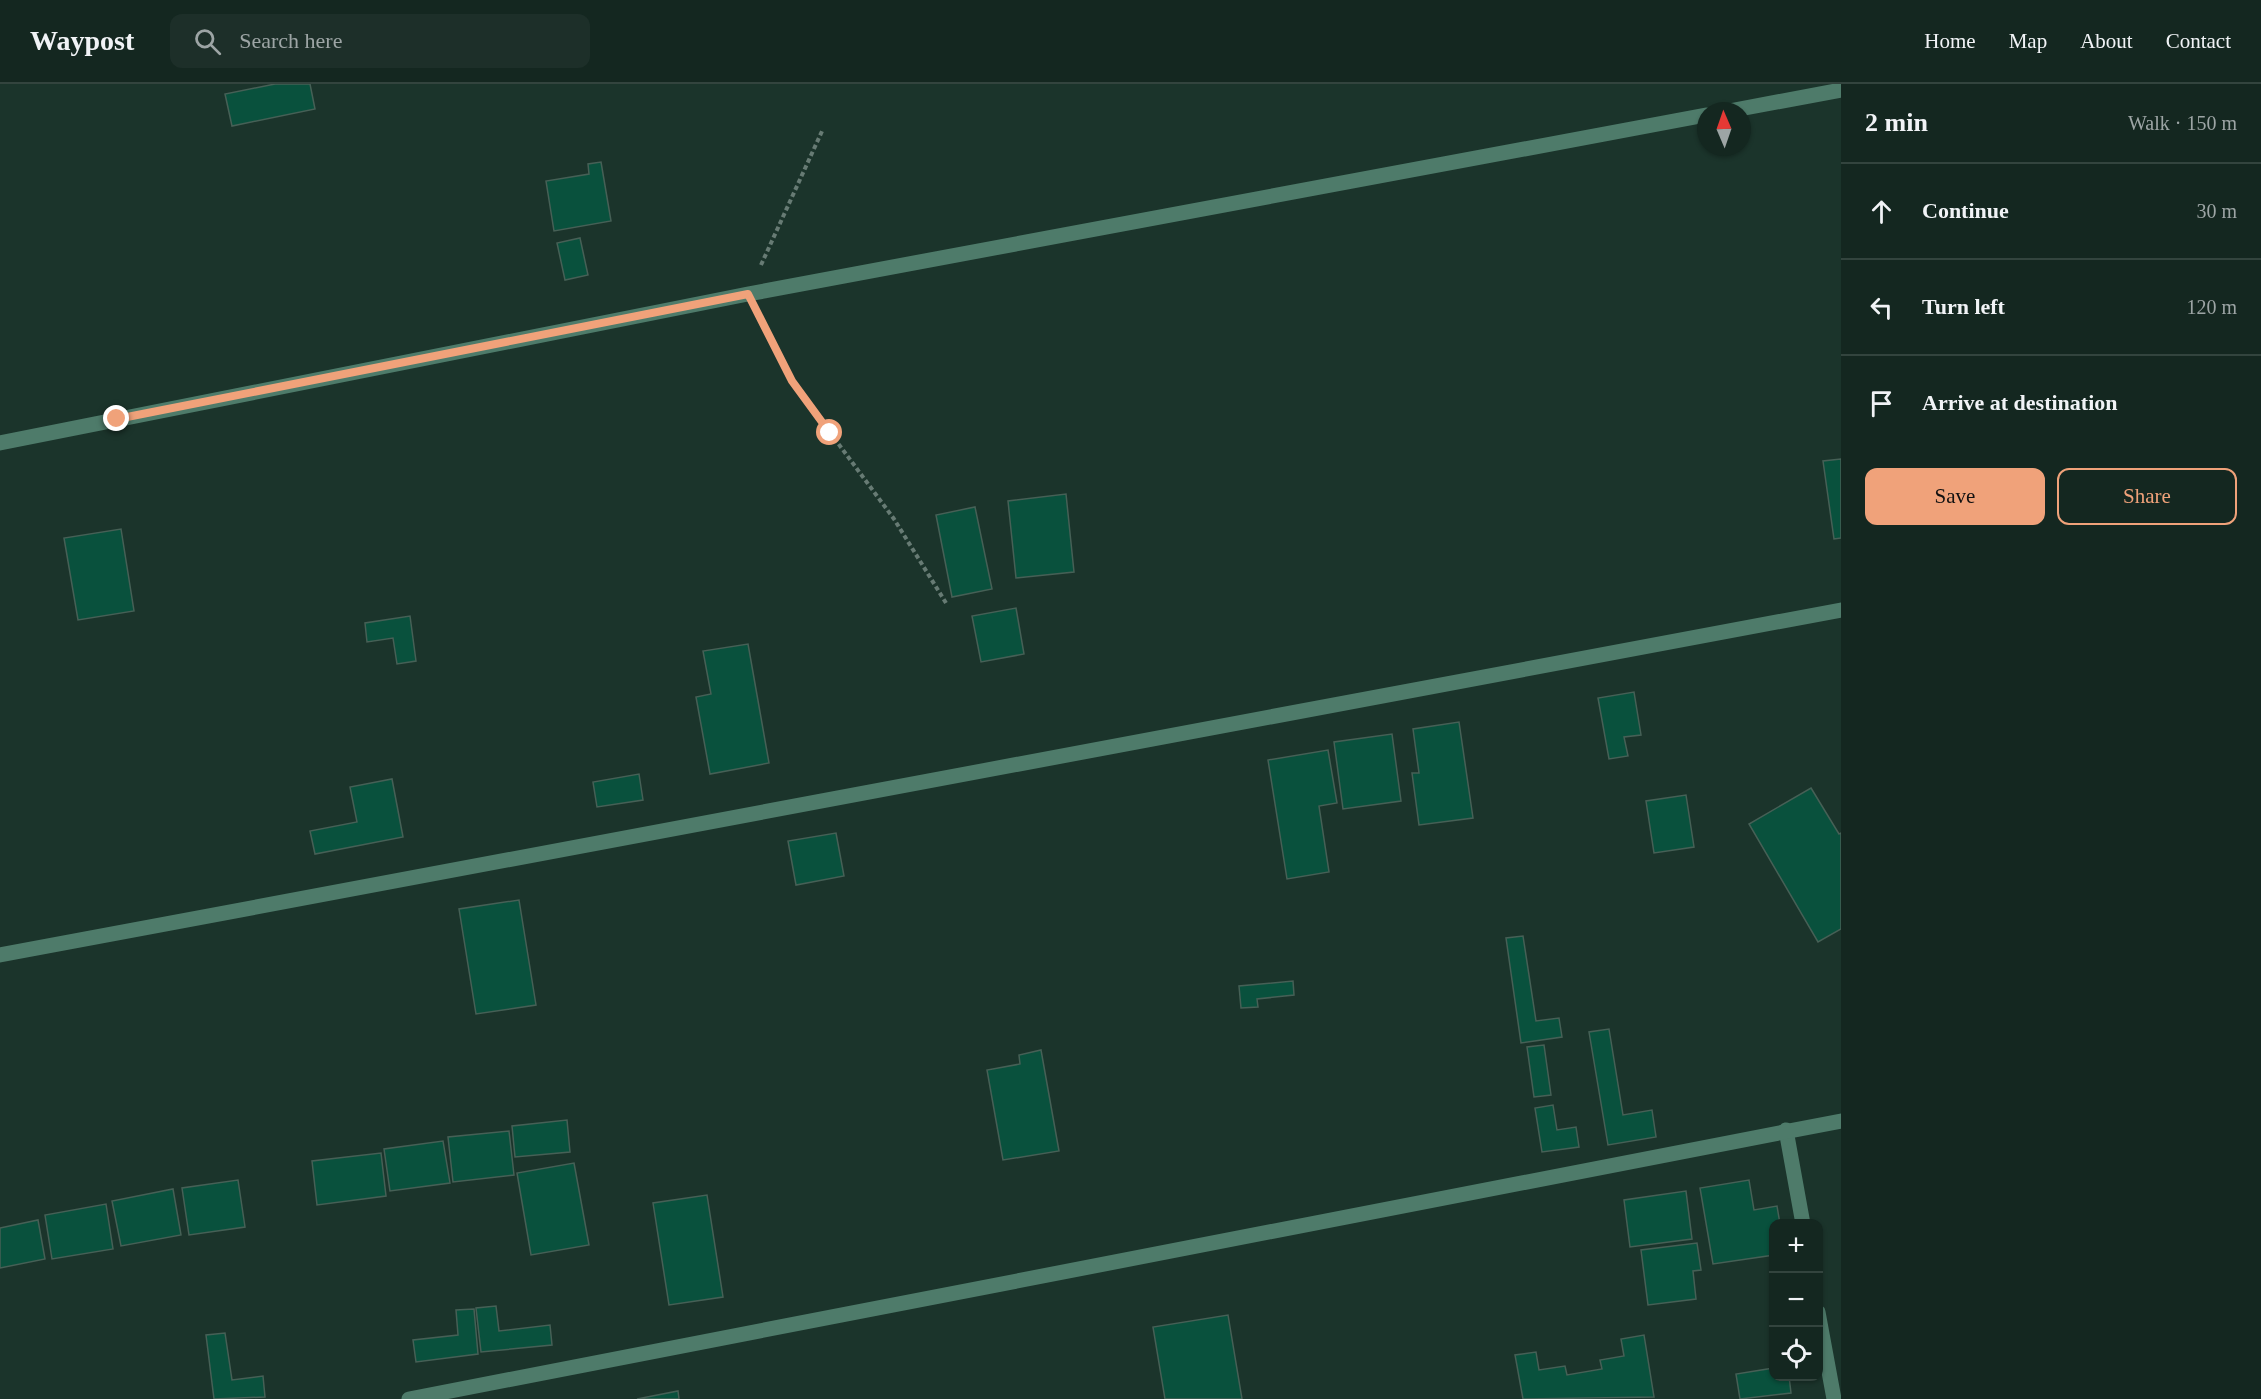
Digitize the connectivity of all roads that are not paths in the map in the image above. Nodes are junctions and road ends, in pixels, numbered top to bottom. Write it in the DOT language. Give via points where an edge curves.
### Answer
graph roads {
  1 [pos="1841,90"];
  2 [pos="1751,107"];
  3 [pos="1697,117"];
  4 [pos="0,443"];
  5 [pos="1841,610"];
  6 [pos="0,955"];
  7 [pos="1841,1121"];
  8 [pos="1786,1130"];
  9 [pos="1802,1219"];
  10 [pos="1821,1327"];
  11 [pos="409,1399"];
  12 [pos="1834,1399"];
  1 -- 2 [label="street"];
  3 -- 4 [label="street" via="748,294"];
  5 -- 6 [label="street"];
  7 -- 8 [label="street"];
  8 -- 9 [label="street"];
  8 -- 11 [label="street"];
  10 -- 12 [label="street"];
}
